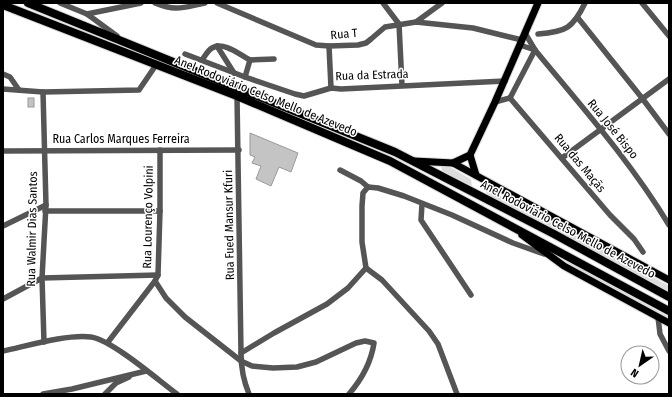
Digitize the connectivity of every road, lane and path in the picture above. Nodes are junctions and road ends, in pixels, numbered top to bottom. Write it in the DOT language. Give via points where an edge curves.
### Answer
graph roads {
  1 [pos="28,3"];
  2 [pos="60,3"];
  3 [pos="142,3"];
  4 [pos="155,3"];
  5 [pos="206,3"];
  6 [pos="217,3"];
  7 [pos="383,3"];
  8 [pos="442,3"];
  9 [pos="538,3"];
  10 [pos="585,3"];
  11 [pos="642,3"];
  12 [pos="3,5"];
  13 [pos="87,14"];
  14 [pos="578,18"];
  15 [pos="416,22"];
  16 [pos="399,24"];
  17 [pos="538,34"];
  18 [pos="669,36"];
  19 [pos="522,39"];
  20 [pos="122,40"];
  21 [pos="217,46"];
  22 [pos="329,46"];
  23 [pos="535,50"];
  24 [pos="185,54"];
  25 [pos="274,59"];
  26 [pos="202,60"];
  27 [pos="250,60"];
  28 [pos="156,65"];
  29 [pos="234,73"];
  30 [pos="3,74"];
  31 [pos="245,77"];
  32 [pos="669,79"];
  33 [pos="504,81"];
  34 [pos="402,85"];
  35 [pos="3,88"];
  36 [pos="331,88"];
  37 [pos="19,90"];
  38 [pos="43,92"];
  39 [pos="237,96"];
  40 [pos="510,98"];
  41 [pos="642,98"];
  42 [pos="495,102"];
  43 [pos="600,129"];
  44 [pos="669,134"];
  45 [pos="44,150"];
  46 [pos="160,150"];
  47 [pos="239,150"];
  48 [pos="3,151"];
  49 [pos="470,155"];
  50 [pos="562,158"];
  51 [pos="413,161"];
  52 [pos="453,163"];
  53 [pos="340,170"];
  54 [pos="476,175"];
  55 [pos="368,187"];
  56 [pos="422,204"];
  57 [pos="46,208"];
  58 [pos="160,210"];
  59 [pos="669,225"];
  60 [pos="3,226"];
  61 [pos="512,226"];
  62 [pos="644,252"];
  63 [pos="549,256"];
  64 [pos="366,268"];
  65 [pos="42,278"];
  66 [pos="157,278"];
  67 [pos="669,280"];
  68 [pos="471,295"];
  69 [pos="669,297"];
  70 [pos="3,299"];
  71 [pos="669,311"];
  72 [pos="658,317"];
  73 [pos="669,324"];
  74 [pos="44,342"];
  75 [pos="108,342"];
  76 [pos="3,351"];
  77 [pos="669,351"];
  78 [pos="241,354"];
  79 [pos="241,360"];
  80 [pos="146,371"];
  81 [pos="133,373"];
  82 [pos="43,394"];
  83 [pos="105,394"];
  84 [pos="177,394"];
  85 [pos="249,394"];
  86 [pos="349,394"];
  87 [pos="457,394"];
  1 -- 20 [label="highway, Anel Rodoviário Celso Mello de Azevedo"];
  2 -- 13 [label="street"];
  3 -- 13 [label="street"];
  4 -- 5 [label="street" via="177,9"];
  6 -- 22 [label="street, Rua T" via="304,41"];
  7 -- 16 [label="street"];
  8 -- 15 [label="street"];
  9 -- 19 [label="main road"];
  10 -- 14 [label="street"];
  11 -- 18 [label="street"];
  12 -- 28 [label="highway, Anel Rodoviário Celso Mello de Azevedo"];
  13 -- 20 [label="street"];
  14 -- 17 [label="street" via="557,33"];
  14 -- 41 [label="street"];
  15 -- 16 [label="street, Rua T"];
  15 -- 19 [label="street, Rua T" via="473,28"];
  16 -- 22 [label="street, Rua T" via="385,27 362,44"];
  16 -- 34 [label="street"];
  19 -- 23 [label="street, Rua José Bispo"];
  19 -- 23 [label="street"];
  19 -- 33 [label="main road"];
  20 -- 51 [label="highway, Anel Rodoviário Celso Mello de Azevedo"];
  21 -- 26 [label="street"];
  21 -- 27 [label="street" via="225,47"];
  21 -- 29 [label="street"];
  22 -- 36 [label="street"];
  23 -- 40 [label="street"];
  23 -- 43 [label="street, Rua José Bispo"];
  24 -- 26 [label="street, Rua da Estrada"];
  25 -- 27 [label="street"];
  26 -- 29 [label="street, Rua da Estrada"];
  27 -- 31 [label="street"];
  28 -- 38 [label="street" via="139,90"];
  28 -- 39 [label="highway, Anel Rodoviário Celso Mello de Azevedo"];
  29 -- 31 [label="street, Rua da Estrada"];
  30 -- 37 [label="street" via="10,77"];
  31 -- 36 [label="street, Rua da Estrada" via="304,96"];
  32 -- 41 [label="street"];
  33 -- 34 [label="street, Rua da Estrada"];
  33 -- 42 [label="main road"];
  34 -- 36 [label="street, Rua da Estrada"];
  35 -- 37 [label="street"];
  37 -- 38 [label="street"];
  38 -- 45 [label="street, Rua Walmir Dias Santos"];
  39 -- 47 [label="street, Rua Fued Mansur Kfuri"];
  39 -- 61 [label="highway, Anel Rodoviário Celso Mello de Azevedo" via="390,161"];
  40 -- 42 [label="street"];
  40 -- 50 [label="street, Rua das Maçãs"];
  41 -- 43 [label="street"];
  41 -- 44 [label="street"];
  42 -- 49 [label="main road"];
  43 -- 50 [label="street"];
  43 -- 59 [label="street, Rua José Bispo" via="628,164"];
  45 -- 46 [label="street, Rua Carlos Marques Ferreira"];
  45 -- 48 [label="street, Rua Carlos Marques Ferreira"];
  45 -- 57 [label="street, Rua Walmir Dias Santos"];
  46 -- 47 [label="street, Rua Carlos Marques Ferreira"];
  46 -- 58 [label="street, Rua Lourenço Volpini"];
  47 -- 78 [label="street, Rua Fued Mansur Kfuri"];
  49 -- 52 [label="main road"];
  49 -- 54 [label="main road"];
  50 -- 62 [label="street, Rua das Maçãs"];
  51 -- 52 [label="main road, Anel Rodoviário Celso Mello de Azevedo"];
  51 -- 69 [label="highway, Anel Rodoviário Celso Mello de Azevedo"];
  52 -- 54 [label="main road, Anel Rodoviário Celso Mello de Azevedo"];
  53 -- 55 [label="street"];
  54 -- 67 [label="main road, Anel Rodoviário Celso Mello de Azevedo"];
  55 -- 56 [label="street" via="385,190"];
  55 -- 64 [label="street" via="363,193 362,206 362,242"];
  56 -- 63 [label="street" via="452,214 513,243"];
  56 -- 68 [label="street" via="421,220"];
  57 -- 58 [label="street"];
  57 -- 60 [label="street"];
  57 -- 65 [label="street, Rua Walmir Dias Santos"];
  58 -- 66 [label="street, Rua Lourenço Volpini"];
  61 -- 63 [label="main road, Anel Rodoviário Celso Mello de Azevedo"];
  61 -- 71 [label="highway, Anel Rodoviário Celso Mello de Azevedo"];
  63 -- 72 [label="main road, Anel Rodoviário Celso Mello de Azevedo"];
  64 -- 78 [label="street" via="348,288 327,304"];
  64 -- 87 [label="street" via="382,280 429,331 438,344"];
  65 -- 66 [label="street"];
  65 -- 70 [label="street"];
  65 -- 74 [label="street, Rua Walmir Dias Santos"];
  66 -- 75 [label="street"];
  66 -- 79 [label="street, Rua Lourenço Volpini" via="166,298 185,317"];
  72 -- 73 [label="main road, Anel Rodoviário Celso Mello de Azevedo"];
  72 -- 77 [label="street" via="660,334"];
  74 -- 75 [label="street" via="92,337"];
  74 -- 76 [label="street"];
  75 -- 80 [label="street"];
  78 -- 79 [label="street, Rua Fued Mansur Kfuri"];
  79 -- 85 [label="street, Rua Fued Mansur Kfuri"];
  79 -- 86 [label="street, Rua Lourenço Volpini" via="252,366 297,367 316,362 356,343 374,343 368,367"];
  80 -- 81 [label="street"];
  80 -- 84 [label="street"];
  81 -- 82 [label="street"];
  81 -- 83 [label="street" via="116,383"];
}
